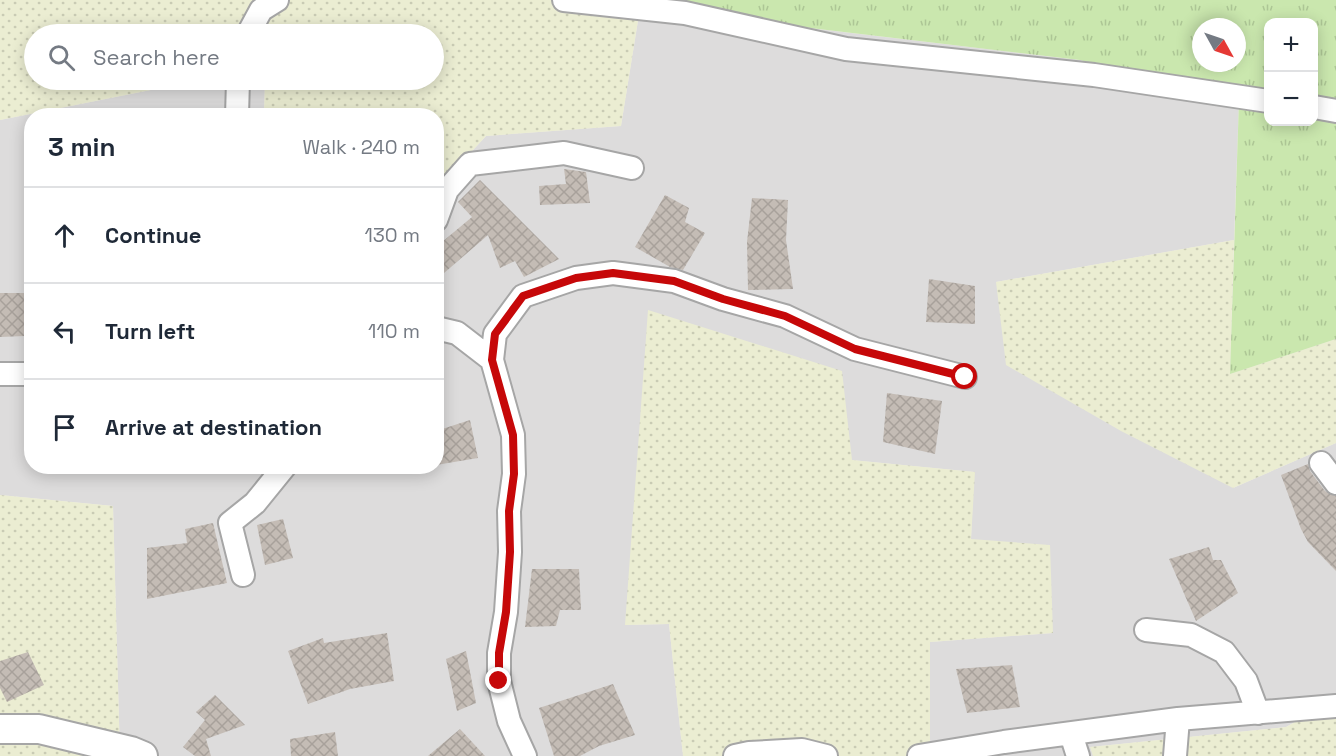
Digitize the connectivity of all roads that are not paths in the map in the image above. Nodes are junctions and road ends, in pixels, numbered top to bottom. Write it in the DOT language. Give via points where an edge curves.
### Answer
graph roads {
  1 [pos="277,0"];
  2 [pos="564,0"];
  3 [pos="253,24"];
  4 [pos="238,90"];
  5 [pos="1264,99"];
  6 [pos="237,108"];
  7 [pos="1318,108"];
  8 [pos="1336,111"];
  9 [pos="632,168"];
  10 [pos="444,198"];
  11 [pos="444,330"];
  12 [pos="492,360"];
  13 [pos="0,374"];
  14 [pos="24,374"];
  15 [pos="965,377"];
  16 [pos="1321,463"];
  17 [pos="279,474"];
  18 [pos="1336,483"];
  19 [pos="243,575"];
  20 [pos="1146,630"];
  21 [pos="1336,706"];
  22 [pos="1258,713"];
  23 [pos="1178,720"];
  24 [pos="0,729"];
  25 [pos="1071,734"];
  26 [pos="143,756"];
  27 [pos="525,756"];
  28 [pos="735,756"];
  29 [pos="826,756"];
  30 [pos="919,756"];
  31 [pos="1078,756"];
  32 [pos="1175,756"];
  1 -- 3 [label="street" via="261,10"];
  2 -- 5 [label="street" via="685,13 846,49 1094,75"];
  4 -- 6 [label="street"];
  7 -- 8 [label="street"];
  9 -- 10 [label="street" via="564,153 470,164"];
  11 -- 12 [label="street" via="457,333"];
  12 -- 15 [label="street" via="495,334 523,296 576,278 613,273 674,281 785,316 855,349"];
  12 -- 27 [label="street" via="513,435 514,474 499,681 509,722"];
  13 -- 14 [label="street"];
  16 -- 18 [label="street"];
  17 -- 19 [label="street" via="255,503 230,523"];
  20 -- 22 [label="street" via="1191,634 1224,652 1246,681"];
  21 -- 22 [label="street"];
  22 -- 23 [label="street"];
  23 -- 25 [label="street"];
  23 -- 32 [label="street"];
  24 -- 26 [label="street" via="39,729"];
  25 -- 30 [label="street"];
  25 -- 31 [label="street"];
  28 -- 29 [label="street" via="802,750"];
}
